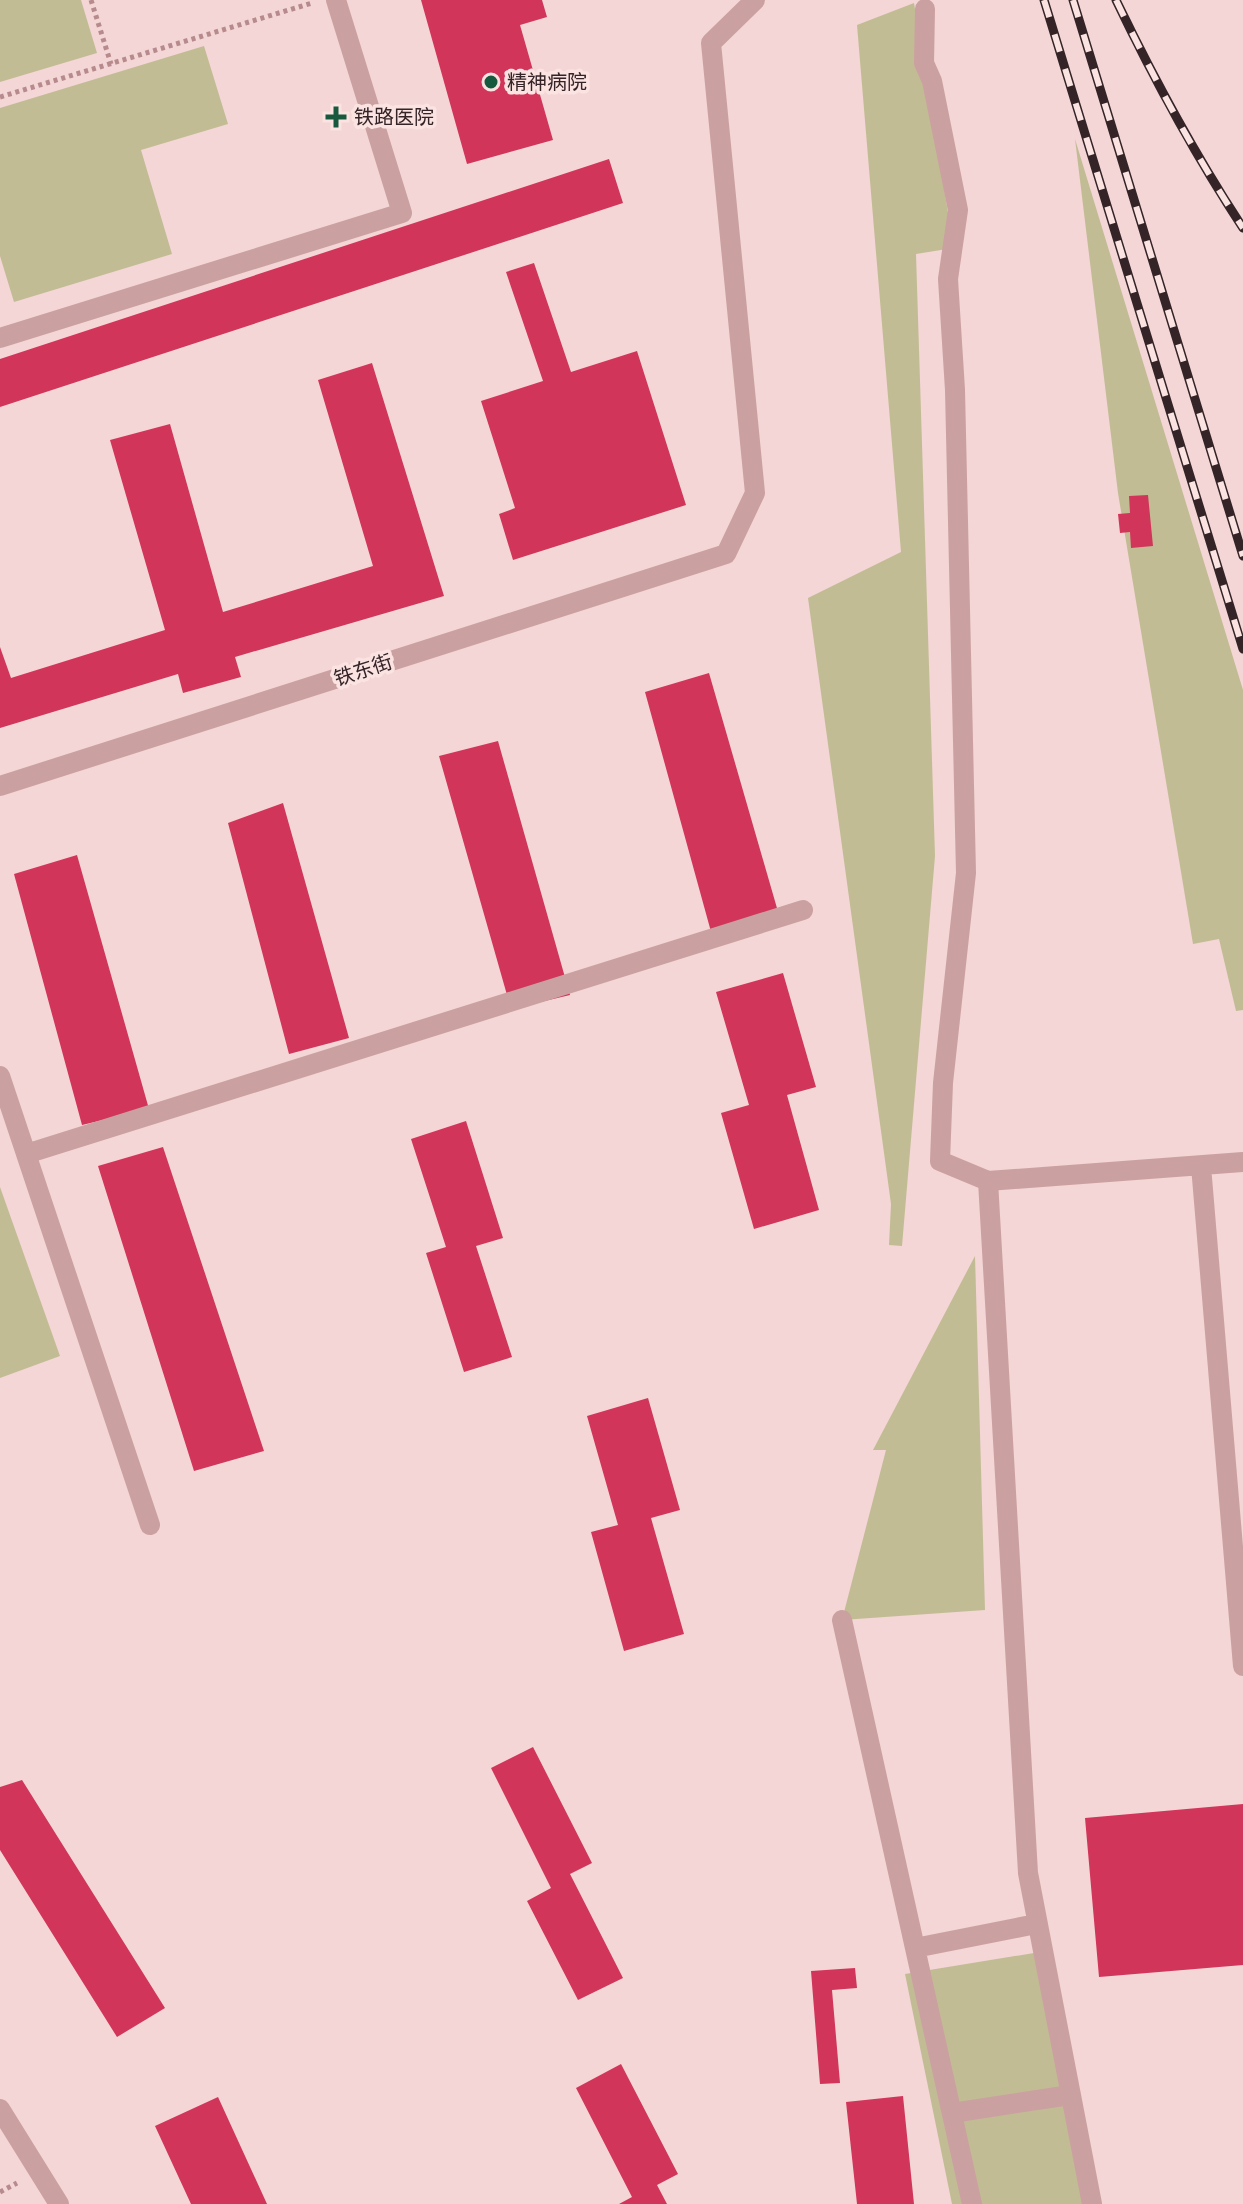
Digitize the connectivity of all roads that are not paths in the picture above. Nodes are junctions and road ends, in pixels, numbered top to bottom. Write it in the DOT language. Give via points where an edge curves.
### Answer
graph roads {
  1 [pos="336,0"];
  2 [pos="755,0"];
  3 [pos="925,9"];
  4 [pos="0,338"];
  5 [pos="0,786"];
  6 [pos="803,910"];
  7 [pos="0,1076"];
  8 [pos="26,1154"];
  9 [pos="1243,1162"];
  10 [pos="1201,1166"];
  11 [pos="988,1181"];
  12 [pos="1233,1441"];
  13 [pos="150,1525"];
  14 [pos="842,1620"];
  15 [pos="1243,1666"];
  16 [pos="1036,1924"];
  17 [pos="915,1948"];
  18 [pos="1070,2095"];
  19 [pos="0,2109"];
  20 [pos="952,2113"];
  21 [pos="59,2204"];
  22 [pos="972,2204"];
  23 [pos="1092,2204"];
  1 -- 4 [label="street" via="402,213"];
  2 -- 5 [label="street, 铁东街" via="711,43 755,493 726,554"];
  3 -- 11 [label="street" via="924,63 958,210 948,279 966,873 943,1083 940,1161"];
  6 -- 8 [label="street"];
  7 -- 8 [label="street"];
  8 -- 13 [label="street"];
  9 -- 10 [label="street"];
  10 -- 11 [label="street"];
  10 -- 12 [label="street"];
  11 -- 16 [label="street" via="1028,1873"];
  12 -- 15 [label="street"];
  14 -- 17 [label="street"];
  16 -- 17 [label="street"];
  16 -- 18 [label="street"];
  17 -- 20 [label="street"];
  18 -- 20 [label="street"];
  18 -- 23 [label="street"];
  19 -- 21 [label="street"];
  20 -- 22 [label="street"];
}
